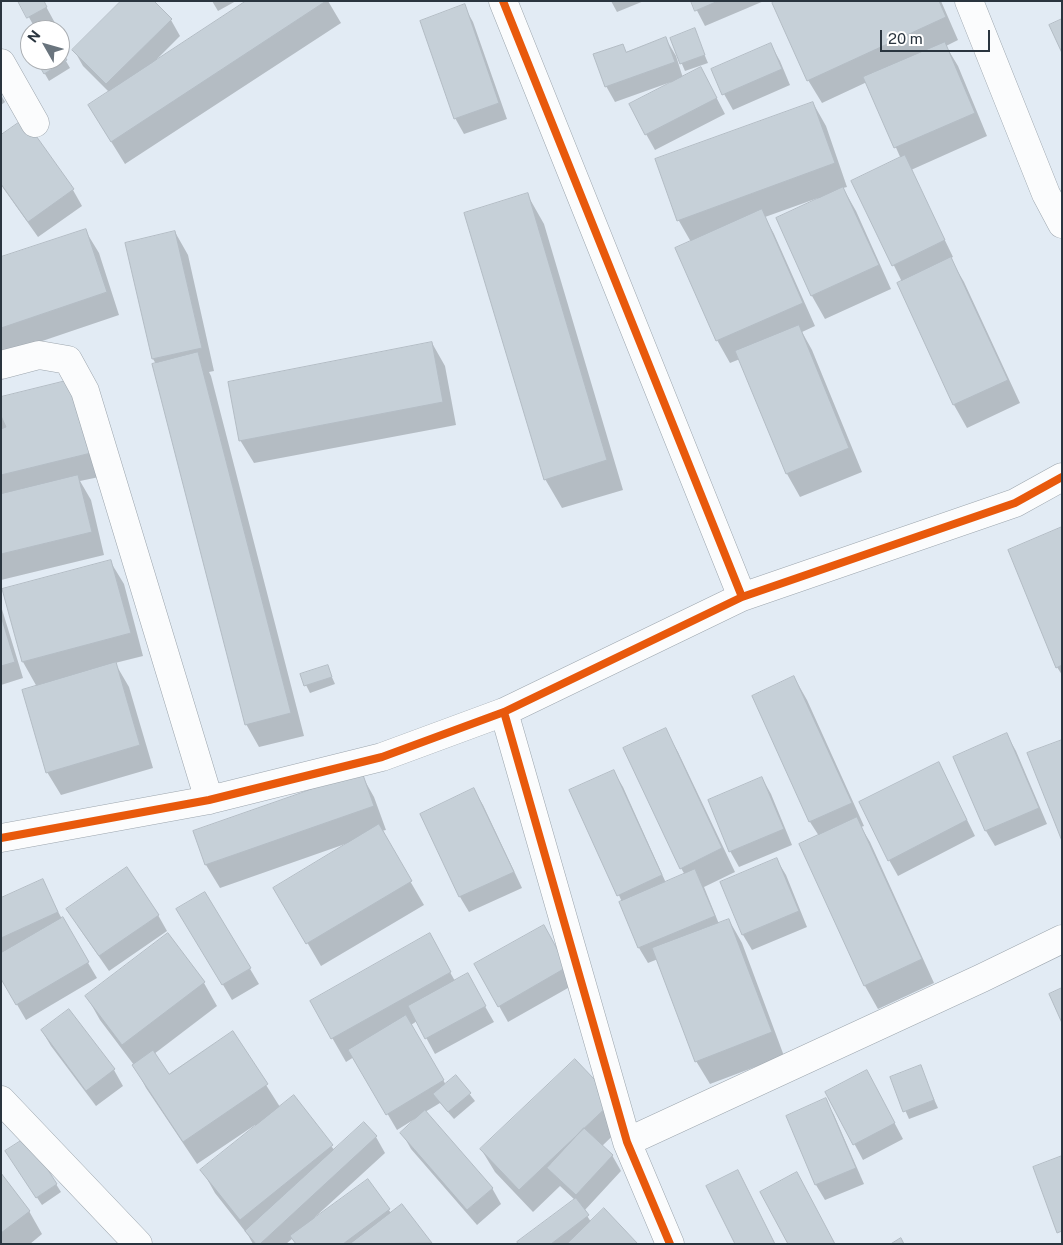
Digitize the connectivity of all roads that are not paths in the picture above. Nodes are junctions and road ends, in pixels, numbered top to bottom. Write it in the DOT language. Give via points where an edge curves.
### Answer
graph roads {
  1 [pos="503,1"];
  2 [pos="969,1"];
  3 [pos="1,63"];
  4 [pos="35,123"];
  5 [pos="1054,190"];
  6 [pos="1062,224"];
  7 [pos="1,365"];
  8 [pos="1062,477"];
  9 [pos="742,597"];
  10 [pos="504,712"];
  11 [pos="209,800"];
  12 [pos="1,838"];
  13 [pos="1062,939"];
  14 [pos="1,1100"];
  15 [pos="627,1142"];
  16 [pos="138,1244"];
  17 [pos="670,1244"];
  1 -- 9 [label="street"];
  2 -- 5 [label="street"];
  3 -- 4 [label="street"];
  5 -- 6 [label="street"];
  7 -- 11 [label="street" via="39,355 68,360 85,391"];
  8 -- 9 [label="street" via="1015,503"];
  9 -- 10 [label="street"];
  10 -- 11 [label="street" via="382,757"];
  10 -- 15 [label="street"];
  11 -- 12 [label="street"];
  13 -- 15 [label="street"];
  14 -- 16 [label="street"];
  15 -- 17 [label="street"];
}
